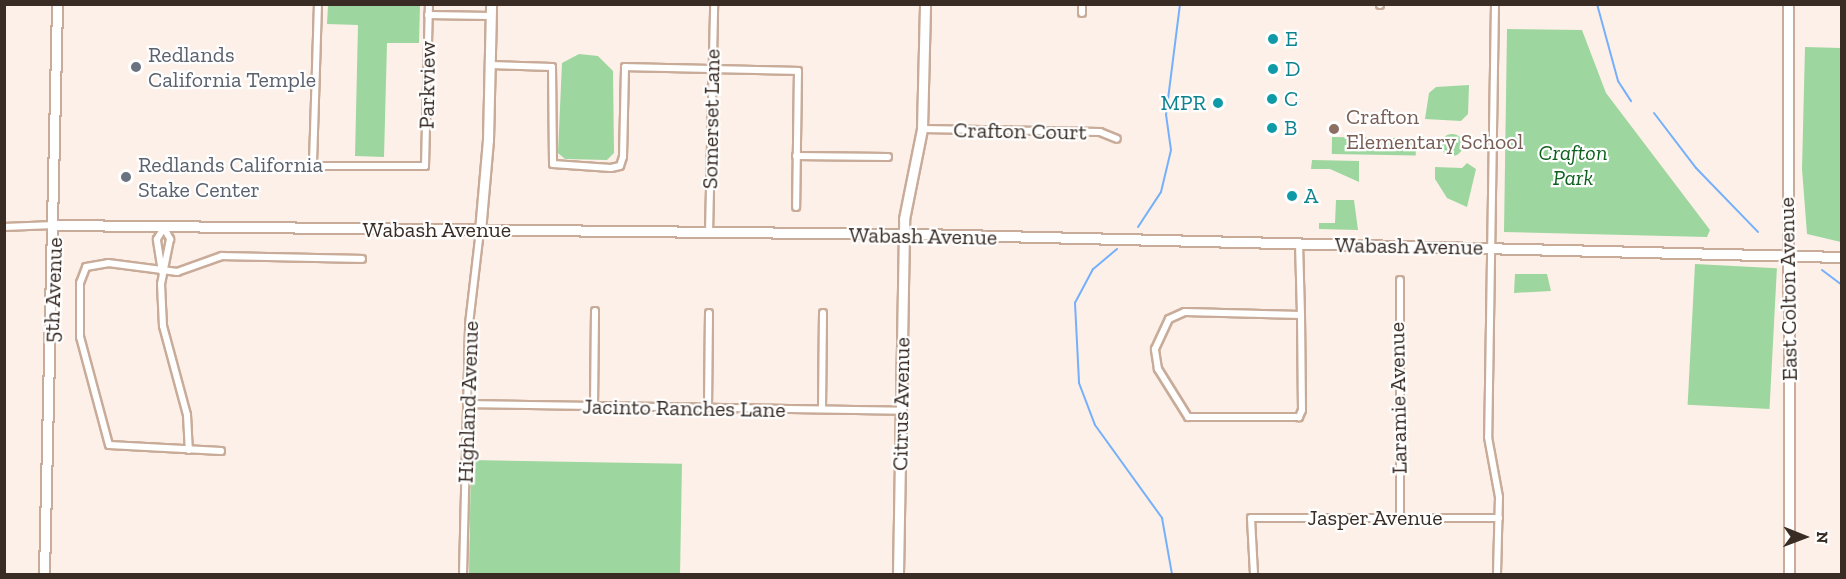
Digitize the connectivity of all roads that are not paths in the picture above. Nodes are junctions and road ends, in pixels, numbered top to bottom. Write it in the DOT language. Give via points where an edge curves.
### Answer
graph roads {
  1 [pos="57,4"];
  2 [pos="318,4"];
  3 [pos="429,4"];
  4 [pos="491,4"];
  5 [pos="714,4"];
  6 [pos="925,4"];
  7 [pos="1082,4"];
  8 [pos="1495,4"];
  9 [pos="1788,4"];
  10 [pos="1082,13"];
  11 [pos="428,15"];
  12 [pos="490,16"];
  13 [pos="490,64"];
  14 [pos="713,71"];
  15 [pos="922,129"];
  16 [pos="1117,139"];
  17 [pos="796,156"];
  18 [pos="888,157"];
  19 [pos="796,207"];
  20 [pos="55,225"];
  21 [pos="4,227"];
  22 [pos="164,228"];
  23 [pos="480,231"];
  24 [pos="708,233"];
  25 [pos="904,234"];
  26 [pos="1299,243"];
  27 [pos="1491,248"];
  28 [pos="1791,254"];
  29 [pos="1842,257"];
  30 [pos="362,259"];
  31 [pos="162,272"];
  32 [pos="1400,280"];
  33 [pos="595,311"];
  34 [pos="709,313"];
  35 [pos="823,314"];
  36 [pos="1301,315"];
  37 [pos="468,404"];
  38 [pos="594,407"];
  39 [pos="708,408"];
  40 [pos="822,409"];
  41 [pos="901,411"];
  42 [pos="189,450"];
  43 [pos="221,451"];
  44 [pos="1400,517"];
  45 [pos="1499,518"];
  46 [pos="44,574"];
  47 [pos="463,574"];
  48 [pos="898,574"];
  49 [pos="1254,574"];
  50 [pos="1497,574"];
  51 [pos="1789,574"];
  1 -- 20 [label="street, 5th Avenue"];
  2 -- 11 [label="street, Parkview" via="313,166 425,166"];
  3 -- 11 [label="street, Parkview"];
  4 -- 12 [label="street"];
  5 -- 14 [label="street, Somerset Lane"];
  6 -- 15 [label="street, Citrus Avenue"];
  7 -- 10 [label="street"];
  8 -- 27 [label="street"];
  9 -- 28 [label="street, East Colton Avenue" via="1785,170"];
  11 -- 12 [label="street"];
  12 -- 13 [label="street"];
  13 -- 14 [label="street" via="552,68 553,164 611,168 620,166 623,157 625,67"];
  13 -- 23 [label="street"];
  14 -- 17 [label="street" via="798,71"];
  14 -- 24 [label="street, Somerset Lane"];
  15 -- 16 [label="street, Crafton Court" via="1100,132"];
  15 -- 25 [label="street, Citrus Avenue"];
  17 -- 18 [label="street"];
  17 -- 19 [label="street"];
  20 -- 21 [label="street, Wabash Avenue"];
  20 -- 22 [label="street, Wabash Avenue"];
  20 -- 46 [label="street, 5th Avenue"];
  22 -- 23 [label="street, Wabash Avenue"];
  22 -- 31 [label="street" via="170,253"];
  22 -- 31 [label="street" via="157,239"];
  23 -- 24 [label="street, Wabash Avenue"];
  23 -- 37 [label="street, Highland Avenue"];
  24 -- 25 [label="street, Wabash Avenue"];
  25 -- 26 [label="street, Wabash Avenue"];
  25 -- 41 [label="street, Citrus Avenue"];
  26 -- 27 [label="street, Wabash Avenue"];
  26 -- 36 [label="street"];
  27 -- 28 [label="street, Wabash Avenue"];
  27 -- 45 [label="street" via="1488,437"];
  28 -- 29 [label="street, Wabash Avenue"];
  28 -- 51 [label="street, East Colton Avenue"];
  30 -- 31 [label="street" via="222,256"];
  31 -- 42 [label="street" via="163,326 187,415"];
  31 -- 42 [label="street" via="108,263 86,267 80,283 80,337 109,445"];
  32 -- 44 [label="street, Laramie Avenue"];
  33 -- 38 [label="street"];
  34 -- 39 [label="street"];
  35 -- 40 [label="street"];
  36 -- 36 [label="street" via="1299,417 1188,417 1158,369 1155,349 1169,319 1185,312"];
  37 -- 38 [label="street, Jacinto Ranches Lane"];
  37 -- 47 [label="street, Highland Avenue"];
  38 -- 39 [label="street, Jacinto Ranches Lane"];
  39 -- 40 [label="street, Jacinto Ranches Lane"];
  40 -- 41 [label="street, Jacinto Ranches Lane"];
  41 -- 48 [label="street, Citrus Avenue"];
  42 -- 43 [label="street"];
  44 -- 45 [label="street, Jasper Avenue"];
  44 -- 49 [label="street, Jasper Avenue" via="1251,518"];
  45 -- 50 [label="street"];
}
